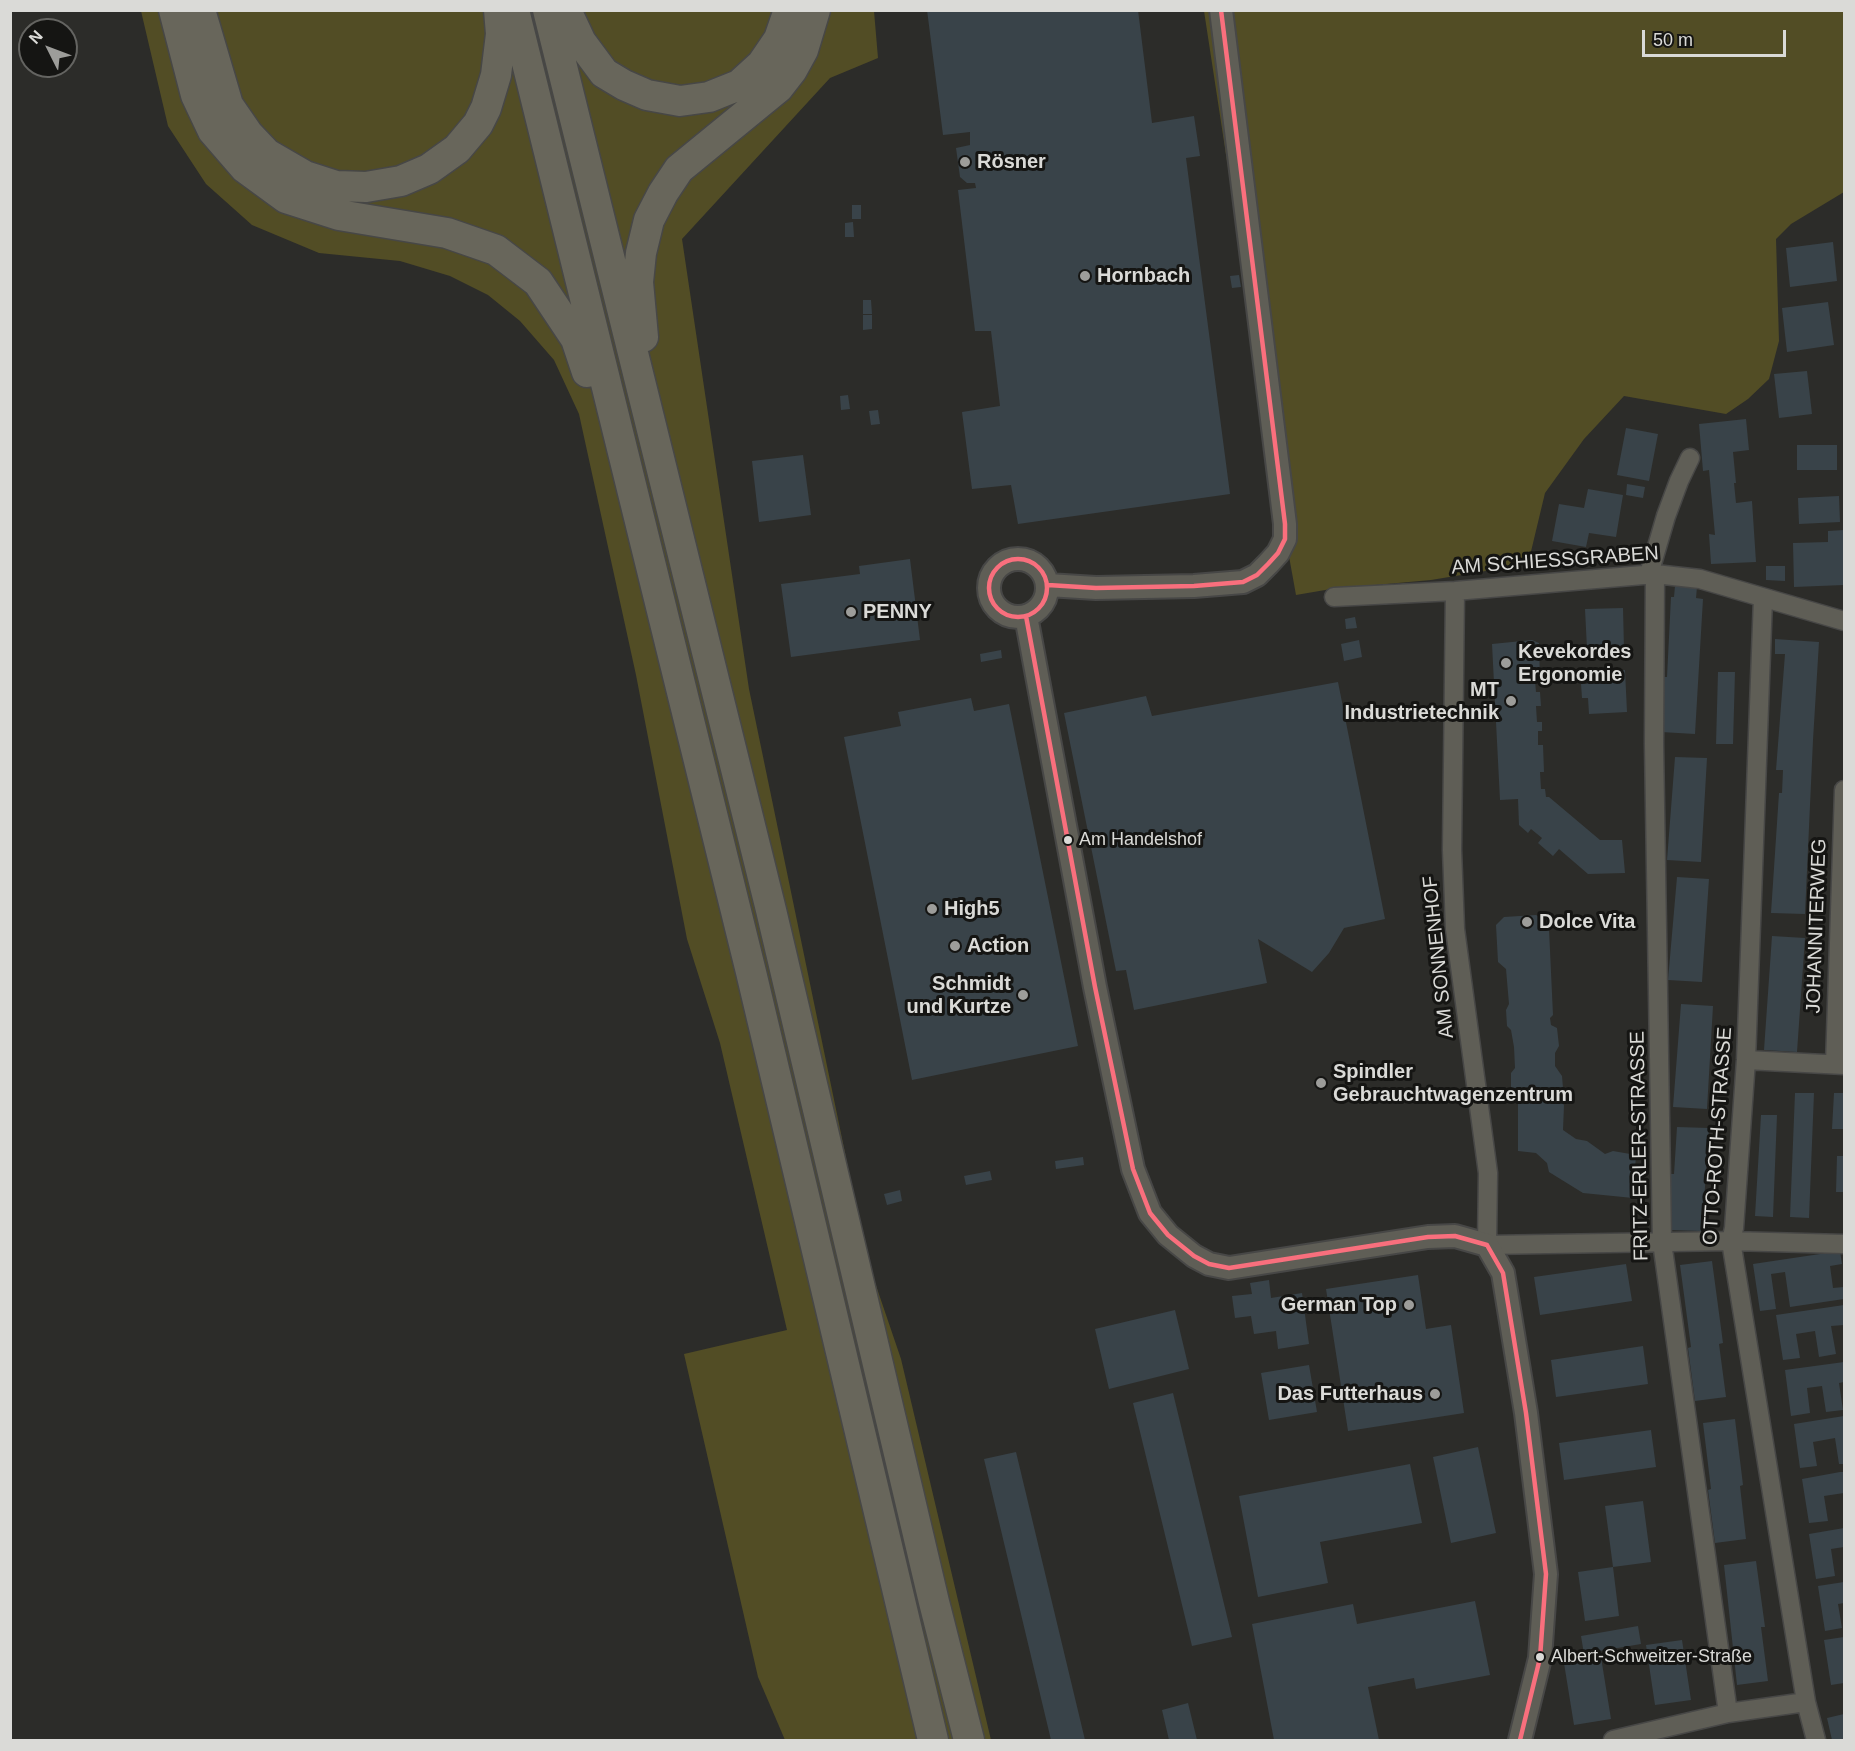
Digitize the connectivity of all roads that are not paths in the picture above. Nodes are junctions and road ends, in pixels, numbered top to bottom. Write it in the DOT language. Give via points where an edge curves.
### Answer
graph roads {
  1 [pos="174,10"];
  2 [pos="200,10"];
  3 [pos="499,10"];
  4 [pos="514,10"];
  5 [pos="548,10"];
  6 [pos="566,10"];
  7 [pos="789,10"];
  8 [pos="816,10"];
  9 [pos="1221,10"];
  10 [pos="644,403"];
  11 [pos="625,457"];
  12 [pos="1690,458"];
  13 [pos="1652,574"];
  14 [pos="1048,585"];
  15 [pos="1455,591"];
  16 [pos="1334,597"];
  17 [pos="1763,598"];
  18 [pos="1026,616"];
  19 [pos="1845,621"];
  20 [pos="1845,790"];
  21 [pos="1746,1060"];
  22 [pos="1840,1064"];
  23 [pos="1731,1241"];
  24 [pos="1662,1242"];
  25 [pos="1845,1244"];
  26 [pos="1486,1245"];
  27 [pos="1806,1702"];
  28 [pos="1728,1713"];
  29 [pos="933,1740"];
  30 [pos="969,1740"];
  31 [pos="1520,1740"];
  32 [pos="1613,1740"];
  33 [pos="1816,1740"];
  1 -- 11 [label="highway" via="196,95 213,131 245,168 286,198 339,215 447,233 496,250 538,282 576,339 589,381"];
  2 -- 3 [label="highway" via="228,105 248,134 267,154 305,176 336,186 366,188 401,181 429,169 457,149 478,124 496,75 501,34"];
  4 -- 11 [label="highway"];
  5 -- 10 [label="highway"];
  6 -- 7 [label="highway" via="581,42 604,73 647,95 680,101 710,97 739,85 768,56"];
  8 -- 10 [label="highway" via="803,50 778,88 679,169 649,220 638,282"];
  9 -- 14 [label="street" via="1285,539 1268,564 1243,582 1096,588"];
  10 -- 30 [label="highway" via="771,910"];
  11 -- 29 [label="highway"];
  12 -- 13 [label="street, FRITZ-ERLER-STRASSE" via="1666,516"];
  13 -- 15 [label="street, AM SCHIESSGRABEN"];
  13 -- 17 [label="street, AM SCHIESSGRABEN" via="1700,579"];
  13 -- 24 [label="street, FRITZ-ERLER-STRASSE"];
  14 -- 18 [label="street" via="1046,599 1038,610"];
  14 -- 18 [label="street" via="1033,562 1019,558 1005,561 994,570 989,584 991,598 999,610 1012,617"];
  15 -- 16 [label="street, AM SCHIESSGRABEN"];
  15 -- 26 [label="street, AM SONNENHOF" via="1455,929 1488,1173"];
  17 -- 19 [label="street, AM SCHIESSGRABEN"];
  17 -- 21 [label="street, OTTO-ROTH-STRASSE"];
  18 -- 26 [label="street" via="1095,987 1133,1169 1150,1213 1194,1256 1229,1268 1428,1237 1455,1236"];
  20 -- 22 [label="street, JOHANNITERWEG"];
  21 -- 22 [label="street"];
  21 -- 23 [label="street, OTTO-ROTH-STRASSE"];
  23 -- 24 [label="street"];
  23 -- 25 [label="street"];
  23 -- 27 [label="street, OTTO-ROTH-STRASSE"];
  24 -- 26 [label="street"];
  24 -- 28 [label="street, FRITZ-ERLER-STRASSE"];
  26 -- 31 [label="street" via="1503,1273 1546,1574 1540,1658"];
  27 -- 28 [label="street"];
  27 -- 33 [label="street, OTTO-ROTH-STRASSE"];
  28 -- 32 [label="street"];
}
